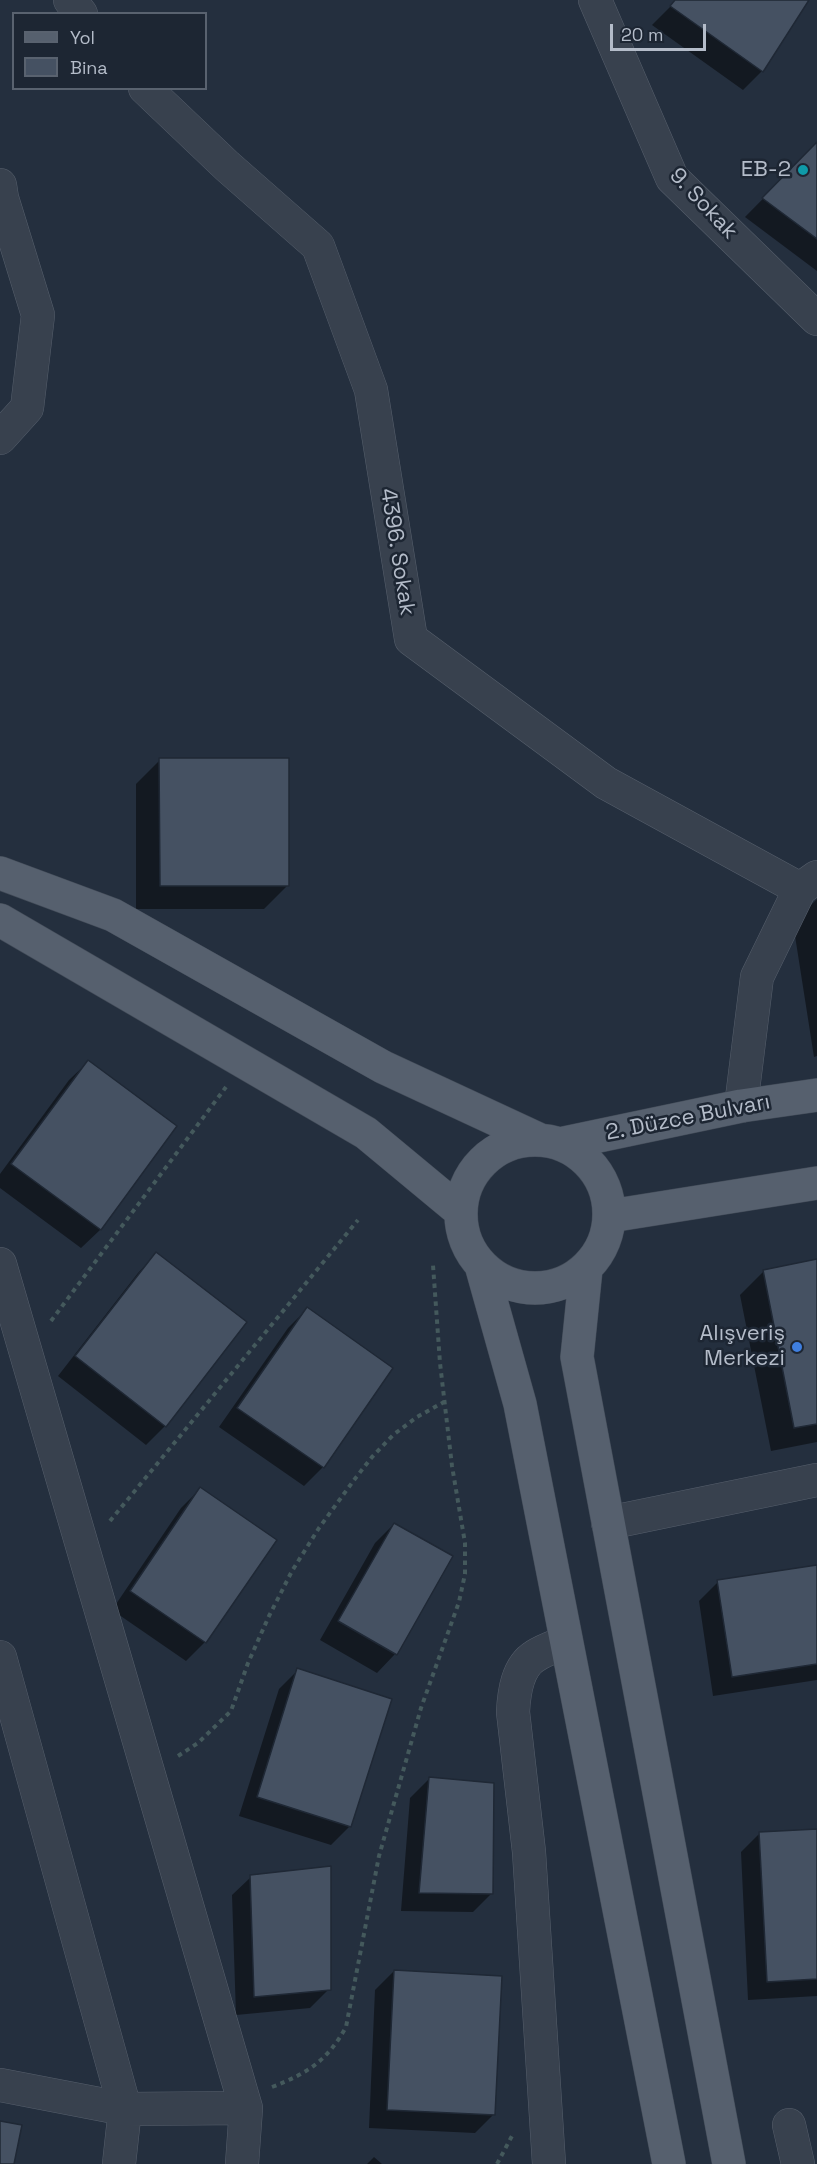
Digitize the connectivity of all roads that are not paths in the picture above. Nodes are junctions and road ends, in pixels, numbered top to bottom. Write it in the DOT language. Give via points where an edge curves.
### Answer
graph roads {
  1 [pos="70,0"];
  2 [pos="595,0"];
  3 [pos="79,12"];
  4 [pos="147,90"];
  5 [pos="0,185"];
  6 [pos="817,319"];
  7 [pos="0,438"];
  8 [pos="1,874"];
  9 [pos="809,883"];
  10 [pos="0,920"];
  11 [pos="817,1095"];
  12 [pos="741,1106"];
  13 [pos="549,1141"];
  14 [pos="817,1183"];
  15 [pos="460,1211"];
  16 [pos="610,1216"];
  17 [pos="0,1264"];
  18 [pos="481,1265"];
  19 [pos="586,1269"];
  20 [pos="817,1480"];
  21 [pos="608,1523"];
  22 [pos="566,1642"];
  23 [pos="0,1657"];
  24 [pos="0,2085"];
  25 [pos="244,2103"];
  26 [pos="125,2109"];
  27 [pos="789,2125"];
  28 [pos="119,2164"];
  29 [pos="242,2164"];
  30 [pos="549,2164"];
  31 [pos="669,2164"];
  32 [pos="729,2164"];
  33 [pos="798,2164"];
  1 -- 3 [label="street"];
  2 -- 6 [label="street, 9. Sokak" via="672,178"];
  4 -- 9 [label="street, 4396. Sokak" via="318,246 371,390 411,639 606,783"];
  5 -- 7 [label="street" via="38,315 27,408"];
  8 -- 13 [label="main road" via="113,915 383,1068"];
  9 -- 12 [label="street" via="757,977"];
  10 -- 15 [label="main road" via="366,1133"];
  11 -- 12 [label="main road, 2. Düzce Bulvarı"];
  12 -- 13 [label="main road, 2. Düzce Bulvarı"];
  13 -- 15 [label="main road" via="514,1142 493,1152 476,1168 465,1188"];
  13 -- 16 [label="main road" via="581,1155 597,1172 607,1193"];
  14 -- 16 [label="main road"];
  15 -- 18 [label="main road" via="462,1231"];
  16 -- 19 [label="main road" via="607,1236"];
  17 -- 25 [label="street"];
  18 -- 19 [label="main road" via="499,1280 521,1288 567,1282"];
  18 -- 22 [label="main road" via="520,1404"];
  19 -- 21 [label="main road" via="577,1357"];
  20 -- 21 [label="street"];
  21 -- 32 [label="main road"];
  22 -- 30 [label="street" via="534,1656 524,1668 517,1681 513,1712 529,1852"];
  22 -- 31 [label="main road"];
  23 -- 26 [label="street"];
  24 -- 26 [label="street"];
  25 -- 26 [label="street"];
  25 -- 29 [label="street"];
  26 -- 28 [label="street"];
  27 -- 33 [label="street"];
}
